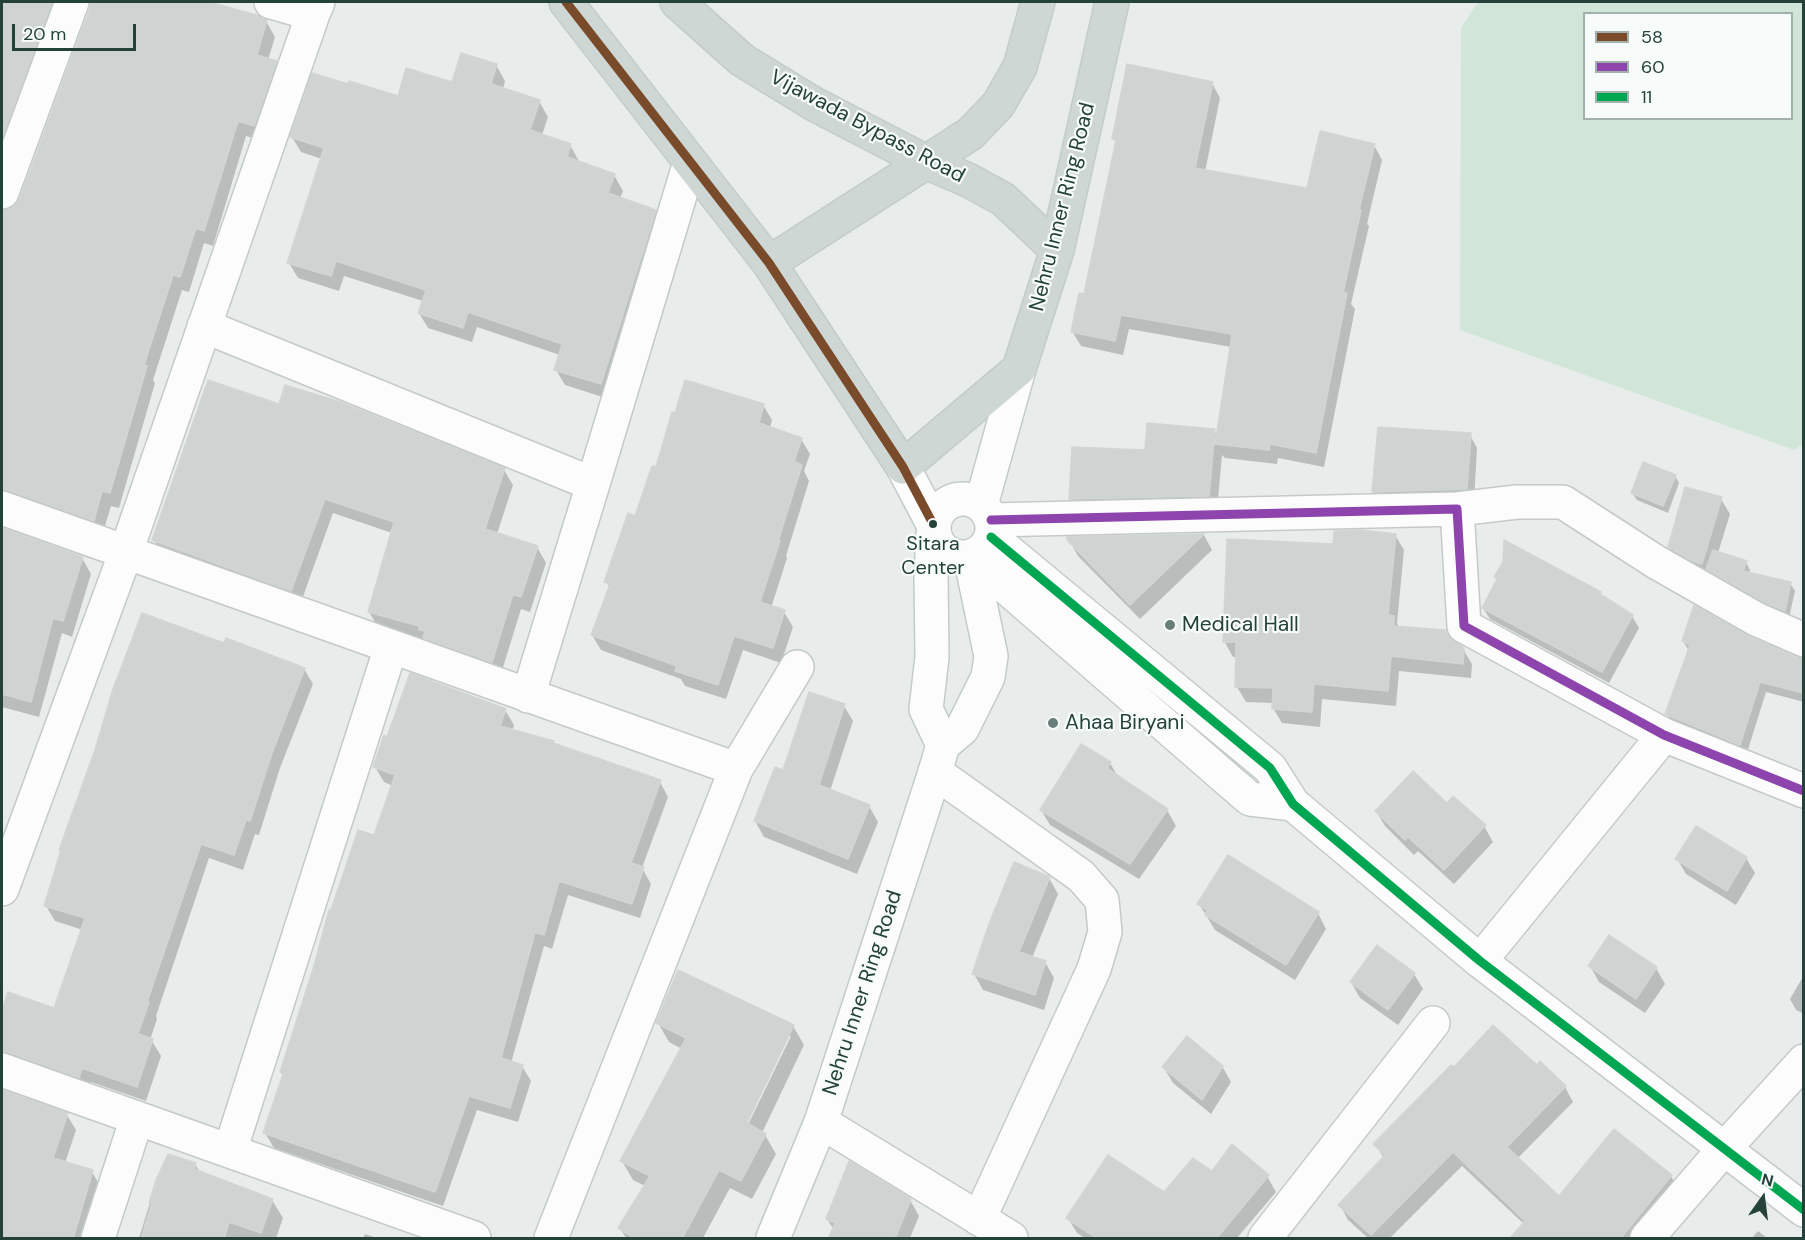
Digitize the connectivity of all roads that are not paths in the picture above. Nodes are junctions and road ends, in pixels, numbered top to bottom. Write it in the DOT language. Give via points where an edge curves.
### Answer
graph roads {
  1 [pos="72,2"];
  2 [pos="271,2"];
  3 [pos="566,2"];
  4 [pos="677,2"];
  5 [pos="1038,2"];
  6 [pos="1112,2"];
  7 [pos="315,8"];
  8 [pos="690,162"];
  9 [pos="926,162"];
  10 [pos="2,192"];
  11 [pos="1057,250"];
  12 [pos="769,263"];
  13 [pos="204,326"];
  14 [pos="1019,369"];
  15 [pos="903,466"];
  16 [pos="593,484"];
  17 [pos="2,508"];
  18 [pos="1457,509"];
  19 [pos="933,529"];
  20 [pos="983,529"];
  21 [pos="126,552"];
  22 [pos="1803,639"];
  23 [pos="391,647"];
  24 [pos="797,667"];
  25 [pos="528,696"];
  26 [pos="1664,735"];
  27 [pos="939,759"];
  28 [pos="736,770"];
  29 [pos="1803,791"];
  30 [pos="2,889"];
  31 [pos="1480,961"];
  32 [pos="1433,1023"];
  33 [pos="1803,1061"];
  34 [pos="2,1071"];
  35 [pos="137,1118"];
  36 [pos="821,1122"];
  37 [pos="1724,1149"];
  38 [pos="230,1151"];
  39 [pos="1803,1210"];
  40 [pos="979,1219"];
  41 [pos="469,1238"];
  42 [pos="98,1239"];
  43 [pos="551,1239"];
  44 [pos="773,1239"];
  45 [pos="1011,1239"];
  46 [pos="1265,1239"];
  47 [pos="1647,1239"];
  1 -- 10 [label="street"];
  2 -- 7 [label="street"];
  3 -- 8 [label="main road"];
  4 -- 9 [label="main road, Vijawada Bypass Road" via="742,60 814,104"];
  5 -- 9 [label="main road" via="1020,67 998,105 970,134"];
  6 -- 11 [label="main road, Nehru Inner Ring Road"];
  7 -- 13 [label="street"];
  8 -- 12 [label="main road"];
  8 -- 16 [label="street"];
  9 -- 11 [label="main road, Vijawada Bypass Road" via="1003,199"];
  9 -- 12 [label="main road"];
  11 -- 14 [label="main road, Nehru Inner Ring Road"];
  12 -- 15 [label="main road"];
  13 -- 16 [label="street"];
  13 -- 21 [label="street"];
  14 -- 15 [label="main road"];
  14 -- 20 [label="street"];
  15 -- 19 [label="street"];
  16 -- 25 [label="street"];
  17 -- 21 [label="street"];
  18 -- 20 [label="street"];
  18 -- 22 [label="street" via="1517,502 1563,502 1656,562 1756,619"];
  18 -- 26 [label="street" via="1464,626"];
  19 -- 20 [label="street" via="936,542 950,555 960,557"];
  19 -- 20 [label="street" via="940,508 964,498"];
  19 -- 27 [label="street" via="932,657 926,709"];
  20 -- 27 [label="street, Nehru Inner Ring Road" via="992,656 988,677 962,729"];
  20 -- 31 [label="street" via="1270,768 1293,804"];
  21 -- 23 [label="street"];
  21 -- 30 [label="street"];
  23 -- 25 [label="street"];
  23 -- 38 [label="street"];
  24 -- 28 [label="street"];
  25 -- 28 [label="street"];
  26 -- 29 [label="street"];
  26 -- 31 [label="street"];
  27 -- 36 [label="street, Nehru Inner Ring Road"];
  27 -- 40 [label="street" via="1081,876 1102,900 1105,932 1094,969"];
  28 -- 43 [label="street"];
  31 -- 37 [label="street"];
  32 -- 46 [label="street"];
  33 -- 37 [label="street"];
  34 -- 35 [label="street"];
  35 -- 38 [label="street"];
  35 -- 42 [label="street"];
  36 -- 40 [label="street"];
  36 -- 44 [label="street, Nehru Inner Ring Road"];
  37 -- 39 [label="street"];
  37 -- 47 [label="street"];
  38 -- 41 [label="street"];
  40 -- 45 [label="street"];
}
